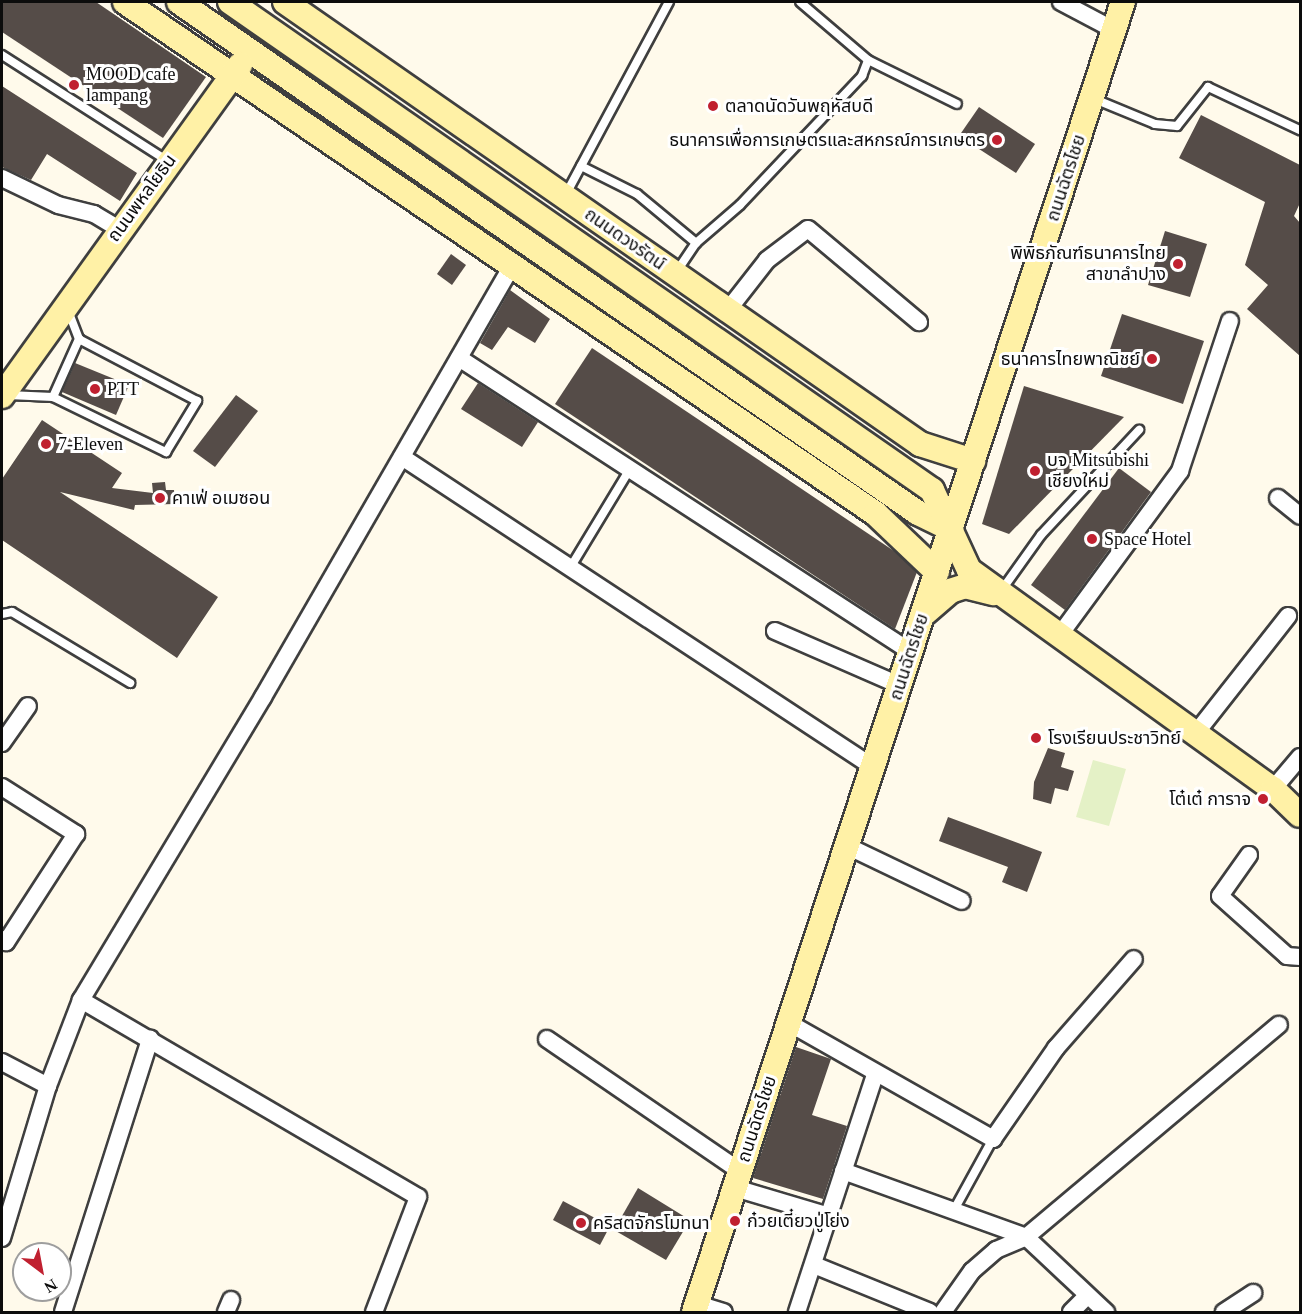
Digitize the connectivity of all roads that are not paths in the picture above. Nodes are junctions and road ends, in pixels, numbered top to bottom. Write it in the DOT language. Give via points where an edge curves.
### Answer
graph roads {
  1 [pos="125,2"];
  2 [pos="178,2"];
  3 [pos="230,2"];
  4 [pos="285,2"];
  5 [pos="669,2"];
  6 [pos="800,2"];
  7 [pos="1061,2"];
  8 [pos="1123,2"];
  9 [pos="267,27"];
  10 [pos="1114,30"];
  11 [pos="249,51"];
  12 [pos="2,55"];
  13 [pos="868,60"];
  14 [pos="231,77"];
  15 [pos="1092,98"];
  16 [pos="957,104"];
  17 [pos="1300,130"];
  18 [pos="168,161"];
  19 [pos="581,166"];
  20 [pos="2,178"];
  21 [pos="565,197"];
  22 [pos="119,229"];
  23 [pos="627,240"];
  24 [pos="696,243"];
  25 [pos="610,266"];
  26 [pos="512,267"];
  27 [pos="675,273"];
  28 [pos="594,287"];
  29 [pos="65,304"];
  30 [pos="728,310"];
  31 [pos="578,311"];
  32 [pos="1230,321"];
  33 [pos="919,322"];
  34 [pos="79,339"];
  35 [pos="459,358"];
  36 [pos="2,395"];
  37 [pos="53,397"];
  38 [pos="1139,430"];
  39 [pos="402,457"];
  40 [pos="973,461"];
  41 [pos="630,469"];
  42 [pos="1278,498"];
  43 [pos="1300,516"];
  44 [pos="951,529"];
  45 [pos="570,568"];
  46 [pos="937,572"];
  47 [pos="999,594"];
  48 [pos="2,614"];
  49 [pos="922,616"];
  50 [pos="1288,616"];
  51 [pos="775,631"];
  52 [pos="1059,636"];
  53 [pos="910,652"];
  54 [pos="130,683"];
  55 [pos="899,686"];
  56 [pos="28,706"];
  57 [pos="1196,733"];
  58 [pos="2,743"];
  59 [pos="1300,757"];
  60 [pos="873,767"];
  61 [pos="2,788"];
  62 [pos="1273,789"];
  63 [pos="1300,814"];
  64 [pos="847,846"];
  65 [pos="1249,855"];
  66 [pos="962,901"];
  67 [pos="2,939"];
  68 [pos="1300,957"];
  69 [pos="1134,959"];
  70 [pos="81,1000"];
  71 [pos="789,1023"];
  72 [pos="1279,1025"];
  73 [pos="150,1039"];
  74 [pos="547,1039"];
  75 [pos="2,1062"];
  76 [pos="875,1075"];
  77 [pos="48,1086"];
  78 [pos="993,1139"];
  79 [pos="843,1171"];
  80 [pos="737,1179"];
  81 [pos="8,1201"];
  82 [pos="955,1208"];
  83 [pos="829,1216"];
  84 [pos="1026,1237"];
  85 [pos="2,1238"];
  86 [pos="814,1265"];
  87 [pos="1254,1293"];
  88 [pos="1088,1296"];
  89 [pos="695,1308"];
  90 [pos="63,1312"];
  91 [pos="374,1312"];
  92 [pos="724,1312"];
  93 [pos="798,1312"];
  94 [pos="930,1312"];
  95 [pos="943,1312"];
  96 [pos="1071,1312"];
  97 [pos="1106,1312"];
  98 [pos="1224,1312"];
  1 -- 14 [label="main road"];
  2 -- 11 [label="main road"];
  3 -- 9 [label="main road"];
  4 -- 9 [label="main road, ถนนพหลโยธิน"];
  4 -- 21 [label="main road, ถนนดวงรัตน์"];
  5 -- 19 [label="lane"];
  6 -- 13 [label="lane"];
  7 -- 10 [label="street"];
  8 -- 10 [label="main road, ถนนฉัตรไชย"];
  9 -- 11 [label="main road, ถนนพหลโยธิน"];
  9 -- 25 [label="main road"];
  10 -- 15 [label="main road, ถนนฉัตรไชย"];
  11 -- 14 [label="main road, ถนนพหลโยธิน"];
  11 -- 28 [label="main road"];
  12 -- 18 [label="lane"];
  13 -- 16 [label="lane"];
  13 -- 24 [label="lane" via="854,87 740,205"];
  14 -- 18 [label="main road, ถนนพหลโยธิน"];
  14 -- 26 [label="main road"];
  15 -- 17 [label="lane" via="1155,124 1177,126 1208,87"];
  15 -- 40 [label="main road, ถนนฉัตรไชย"];
  18 -- 22 [label="main road, ถนนพหลโยธิน"];
  19 -- 21 [label="lane"];
  19 -- 24 [label="lane" via="637,194"];
  20 -- 22 [label="street" via="58,205 94,214"];
  21 -- 23 [label="main road, ถนนดวงรัตน์"];
  22 -- 29 [label="main road, ถนนพหลโยธิน"];
  23 -- 25 [label="main road"];
  23 -- 27 [label="main road, ถนนดวงรัตน์"];
  24 -- 27 [label="lane"];
  25 -- 28 [label="main road"];
  25 -- 44 [label="main road" via="932,490"];
  26 -- 31 [label="main road"];
  26 -- 35 [label="street"];
  27 -- 30 [label="main road, ถนนดวงรัตน์"];
  28 -- 31 [label="main road"];
  28 -- 44 [label="main road" via="918,513"];
  29 -- 34 [label="lane"];
  29 -- 36 [label="main road, ถนนพหลโยธิน"];
  30 -- 33 [label="street" via="767,260 808,229"];
  30 -- 40 [label="main road, ถนนดวงรัตน์" via="920,444"];
  31 -- 46 [label="main road" via="876,514"];
  32 -- 52 [label="street" via="1180,471"];
  34 -- 37 [label="lane"];
  34 -- 37 [label="lane" via="197,401 166,452"];
  35 -- 39 [label="street"];
  35 -- 41 [label="street"];
  36 -- 37 [label="lane"];
  38 -- 47 [label="lane" via="1041,535"];
  39 -- 45 [label="street"];
  39 -- 70 [label="street"];
  40 -- 44 [label="main road, ถนนฉัตรไชย"];
  41 -- 45 [label="lane"];
  41 -- 53 [label="street"];
  42 -- 43 [label="street"];
  44 -- 46 [label="main road, ถนนฉัตรไชย"];
  44 -- 47 [label="main road" via="969,570"];
  45 -- 60 [label="street"];
  46 -- 49 [label="main road, ถนนฉัตรไชย"];
  47 -- 49 [label="main road" via="965,586 935,601"];
  47 -- 52 [label="main road"];
  48 -- 54 [label="lane" via="12,612"];
  49 -- 53 [label="main road, ถนนฉัตรไชย"];
  50 -- 57 [label="street"];
  51 -- 55 [label="street"];
  52 -- 57 [label="main road"];
  53 -- 55 [label="main road, ถนนฉัตรไชย"];
  55 -- 60 [label="main road, ถนนฉัตรไชย"];
  56 -- 58 [label="street"];
  57 -- 62 [label="main road"];
  59 -- 62 [label="street"];
  60 -- 64 [label="main road, ถนนฉัตรไชย"];
  61 -- 67 [label="street" via="76,834 6,942"];
  62 -- 63 [label="main road"];
  64 -- 66 [label="street"];
  64 -- 71 [label="main road, ถนนฉัตรไชย"];
  65 -- 68 [label="street" via="1220,896 1287,956"];
  69 -- 78 [label="street" via="1056,1048"];
  70 -- 73 [label="street"];
  70 -- 77 [label="street"];
  71 -- 76 [label="street"];
  71 -- 80 [label="main road, ถนนฉัตรไชย"];
  72 -- 84 [label="street"];
  73 -- 90 [label="street"];
  73 -- 91 [label="street" via="418,1197"];
  74 -- 80 [label="street"];
  75 -- 77 [label="street"];
  76 -- 78 [label="street"];
  76 -- 79 [label="street"];
  77 -- 81 [label="street"];
  78 -- 82 [label="lane"];
  79 -- 82 [label="street"];
  79 -- 83 [label="street"];
  80 -- 83 [label="street"];
  80 -- 89 [label="main road, ถนนฉัตรไชย"];
  81 -- 85 [label="street"];
  82 -- 84 [label="street"];
  83 -- 86 [label="street"];
  84 -- 88 [label="street"];
  84 -- 95 [label="street" via="996,1250 972,1271"];
  86 -- 93 [label="street"];
  86 -- 94 [label="street"];
  87 -- 98 [label="street"];
  88 -- 96 [label="street"];
  88 -- 97 [label="street"];
  89 -- 92 [label="street"];
}
